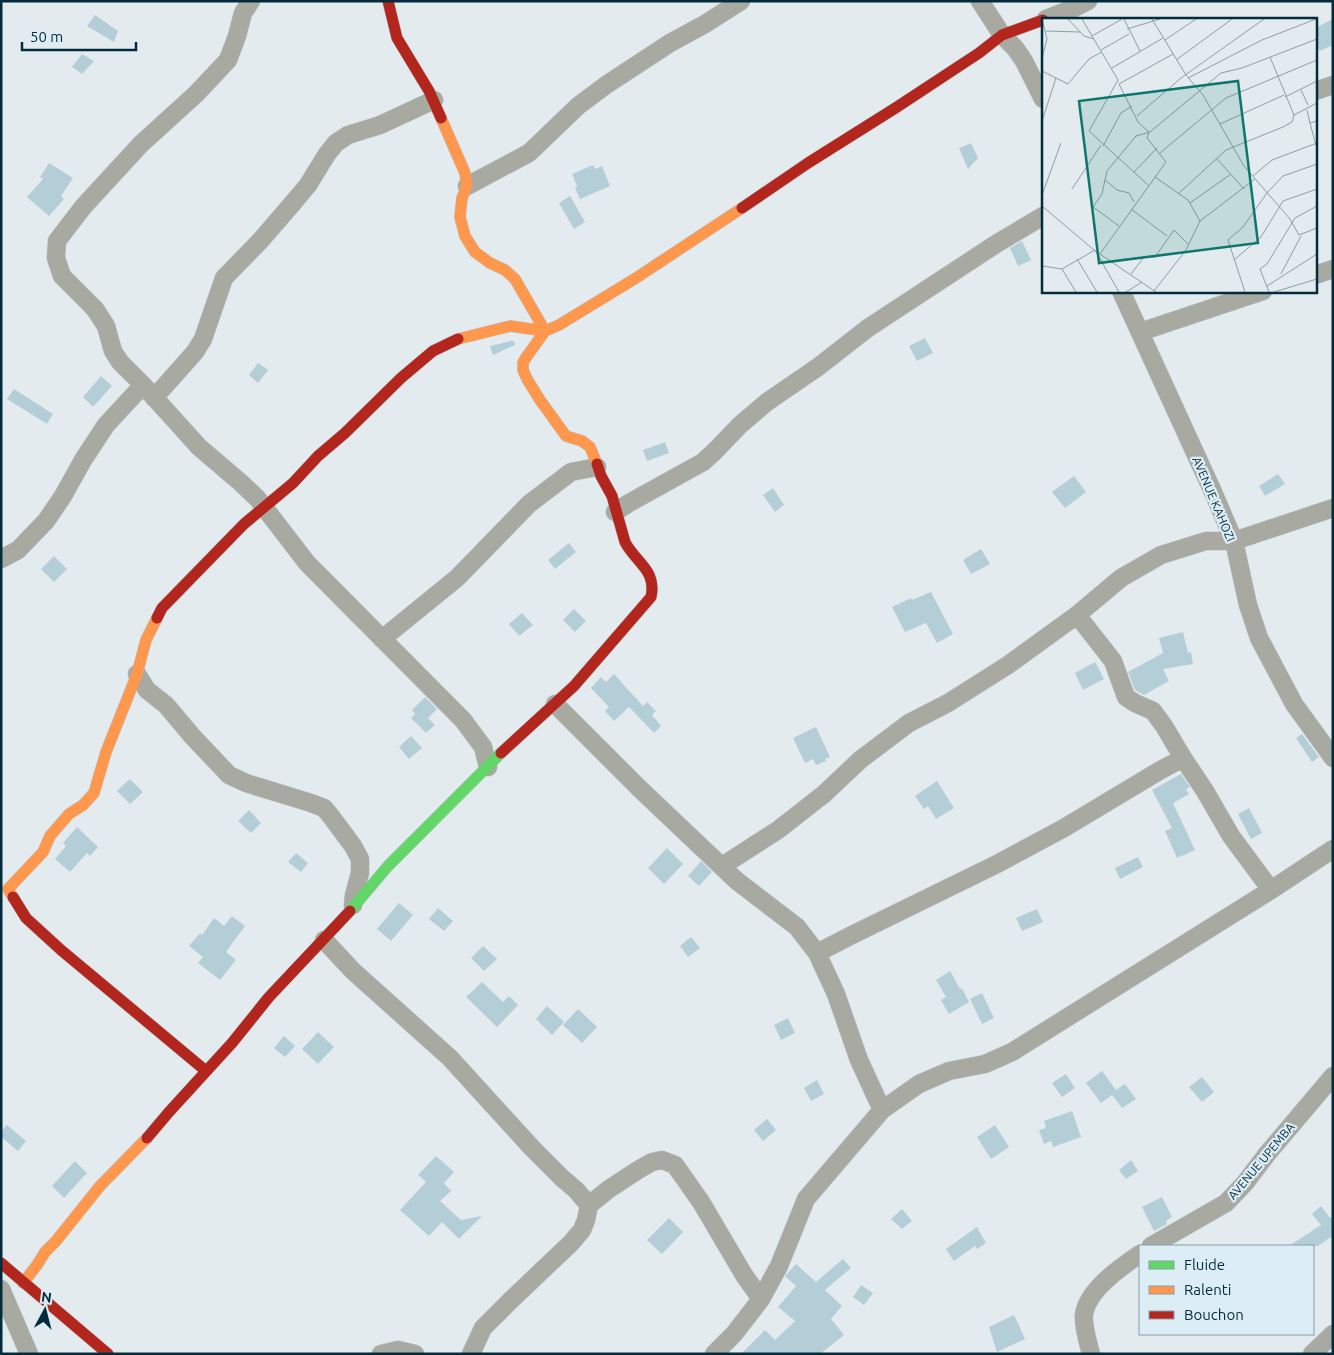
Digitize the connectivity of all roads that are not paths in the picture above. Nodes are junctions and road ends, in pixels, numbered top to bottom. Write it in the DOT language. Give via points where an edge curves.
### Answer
graph roads {
  1 [pos="251,1"];
  2 [pos="388,1"];
  3 [pos="741,1"];
  4 [pos="980,1"];
  5 [pos="1088,1"];
  6 [pos="1047,18"];
  7 [pos="1042,20"];
  8 [pos="1002,35"];
  9 [pos="1333,84"];
  10 [pos="1316,90"];
  11 [pos="1042,97"];
  12 [pos="434,100"];
  13 [pos="467,186"];
  14 [pos="1042,217"];
  15 [pos="1333,269"];
  16 [pos="1316,275"];
  17 [pos="1121,292"];
  18 [pos="1260,292"];
  19 [pos="545,331"];
  20 [pos="1140,332"];
  21 [pos="148,392"];
  22 [pos="597,466"];
  23 [pos="264,507"];
  24 [pos="1333,508"];
  25 [pos="615,512"];
  26 [pos="1234,541"];
  27 [pos="1,560"];
  28 [pos="1077,615"];
  29 [pos="382,639"];
  30 [pos="137,674"];
  31 [pos="555,704"];
  32 [pos="1183,758"];
  33 [pos="1333,758"];
  34 [pos="488,767"];
  35 [pos="1333,849"];
  36 [pos="722,866"];
  37 [pos="1271,890"];
  38 [pos="352,909"];
  39 [pos="324,940"];
  40 [pos="818,954"];
  41 [pos="206,1071"];
  42 [pos="1333,1076"];
  43 [pos="882,1110"];
  44 [pos="589,1205"];
  45 [pos="1153,1245"];
  46 [pos="1139,1255"];
  47 [pos="1,1263"];
  48 [pos="23,1283"];
  49 [pos="1,1289"];
  50 [pos="761,1299"];
  51 [pos="1333,1334"];
  52 [pos="29,1354"];
  53 [pos="108,1354"];
  54 [pos="381,1354"];
  55 [pos="415,1354"];
  56 [pos="471,1354"];
  57 [pos="714,1354"];
  58 [pos="1091,1354"];
  59 [pos="1312,1354"];
  1 -- 21 [label="street" via="243,13 228,60 141,144 57,241 56,258 62,276 95,308 106,326 113,351"];
  2 -- 12 [label="street" via="397,38"];
  3 -- 13 [label="street" via="606,85 578,106 529,153"];
  4 -- 8 [label="street"];
  5 -- 6 [label="street"];
  7 -- 8 [label="street"];
  8 -- 11 [label="street" via="1024,61"];
  8 -- 19 [label="street" via="644,273"];
  9 -- 10 [label="street"];
  12 -- 13 [label="street" via="465,173"];
  12 -- 21 [label="street" via="380,125 348,135 336,144 292,204 224,278 203,339 195,352"];
  13 -- 19 [label="street" via="460,217 465,236 475,252 515,279"];
  14 -- 25 [label="street" via="868,328 767,402 703,462"];
  15 -- 16 [label="street"];
  17 -- 20 [label="street, AVENUE KAHOZI"];
  18 -- 20 [label="street"];
  19 -- 22 [label="street" via="522,364 523,374 566,436 589,445"];
  19 -- 23 [label="street" via="510,326 456,339 433,351"];
  20 -- 26 [label="street, AVENUE KAHOZI"];
  21 -- 23 [label="street" via="199,447"];
  21 -- 27 [label="street" via="106,424 46,521 18,550"];
  22 -- 25 [label="street" via="613,499"];
  22 -- 29 [label="street" via="571,472 529,504 457,578"];
  23 -- 29 [label="street" via="307,563"];
  23 -- 30 [label="street" via="162,608 146,640"];
  24 -- 26 [label="street"];
  25 -- 31 [label="street" via="628,548 646,569 654,590 574,686"];
  26 -- 28 [label="street" via="1206,541 1161,555 1120,578"];
  26 -- 33 [label="street, AVENUE KAHOZI" via="1258,638 1294,704"];
  28 -- 32 [label="street" via="1113,662 1126,697 1153,711"];
  28 -- 36 [label="street" via="948,704 909,723 778,830"];
  29 -- 34 [label="street" via="463,720 483,748"];
  30 -- 38 [label="street" via="147,690 166,706 229,775 324,808 360,860"];
  30 -- 41 [label="street" via="106,752 94,793 69,814 50,836 43,852 8,889 26,918"];
  31 -- 34 [label="street"];
  31 -- 36 [label="street"];
  32 -- 37 [label="street" via="1231,836"];
  32 -- 40 [label="street" via="1048,837"];
  34 -- 38 [label="street" via="388,866"];
  35 -- 37 [label="street"];
  36 -- 40 [label="street" via="798,927"];
  37 -- 43 [label="street" via="1012,1052 985,1064 949,1071 919,1084"];
  38 -- 39 [label="street"];
  39 -- 41 [label="street"];
  39 -- 44 [label="street" via="353,971 450,1058"];
  40 -- 43 [label="street"];
  41 -- 48 [label="street" via="144,1142 100,1186"];
  42 -- 45 [label="street, AVENUE UPEMBA" via="1226,1203"];
  43 -- 50 [label="street" via="806,1199 779,1266"];
  44 -- 50 [label="street" via="652,1162 662,1160 675,1165"];
  44 -- 56 [label="street" via="582,1230 572,1243 483,1328"];
  46 -- 58 [label="street" via="1111,1275 1090,1298 1084,1315"];
  47 -- 48 [label="street"];
  48 -- 53 [label="street"];
  49 -- 52 [label="street"];
  50 -- 57 [label="street"];
  51 -- 59 [label="street"];
  54 -- 55 [label="street" via="398,1350"];
}
